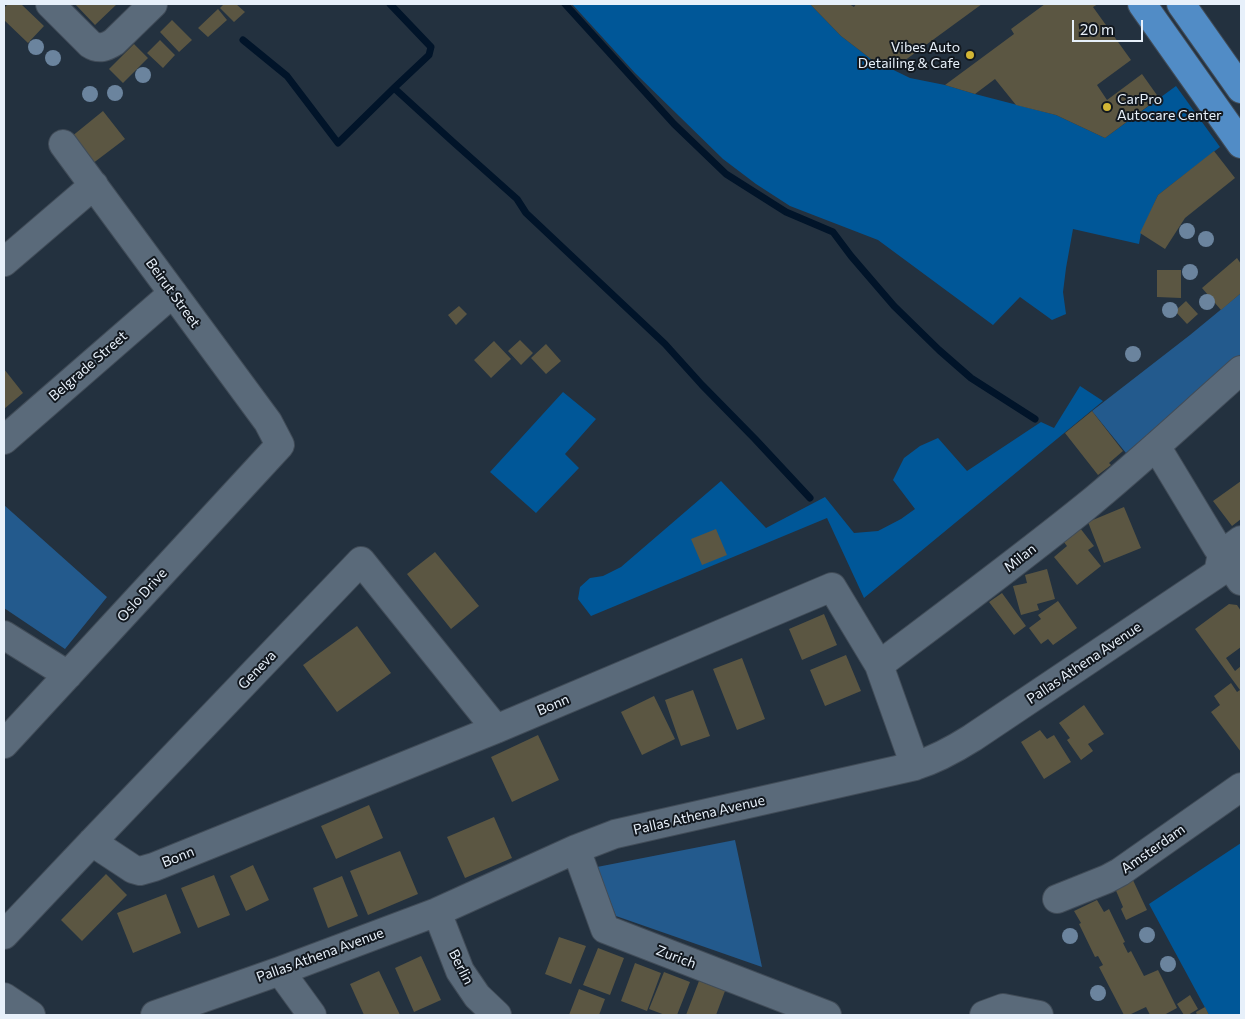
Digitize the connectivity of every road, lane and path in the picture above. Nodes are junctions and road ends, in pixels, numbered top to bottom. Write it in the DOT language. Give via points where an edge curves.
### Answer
graph roads {
  1 [pos="50,4"];
  2 [pos="153,4"];
  3 [pos="1142,4"];
  4 [pos="1181,4"];
  5 [pos="1241,89"];
  6 [pos="63,144"];
  7 [pos="1241,144"];
  8 [pos="94,185"];
  9 [pos="4,262"];
  10 [pos="173,293"];
  11 [pos="1241,370"];
  12 [pos="4,440"];
  13 [pos="280,445"];
  14 [pos="1156,446"];
  15 [pos="1233,567"];
  16 [pos="4,635"];
  17 [pos="879,665"];
  18 [pos="68,675"];
  19 [pos="496,729"];
  20 [pos="4,744"];
  21 [pos="915,766"];
  22 [pos="1241,787"];
  23 [pos="92,842"];
  24 [pos="576,849"];
  25 [pos="1057,899"];
  26 [pos="437,912"];
  27 [pos="4,936"];
  28 [pos="280,971"];
  29 [pos="4,996"];
  30 [pos="31,1015"];
  31 [pos="155,1015"];
  32 [pos="312,1015"];
  33 [pos="497,1015"];
  34 [pos="827,1015"];
  35 [pos="984,1015"];
  36 [pos="1039,1015"];
  1 -- 2 [label="street" via="96,48 114,42"];
  3 -- 7 [label="highway"];
  4 -- 5 [label="highway"];
  6 -- 8 [label="street, Beirut Street"];
  8 -- 9 [label="street"];
  8 -- 10 [label="street, Beirut Street"];
  10 -- 12 [label="street, Belgrade Street"];
  10 -- 13 [label="street, Beirut Street" via="268,422"];
  11 -- 14 [label="street, Milan"];
  13 -- 18 [label="street, Oslo Drive"];
  14 -- 15 [label="street"];
  14 -- 17 [label="street, Milan" via="1040,543"];
  15 -- 21 [label="street, Pallas Athena Avenue" via="953,750"];
  16 -- 18 [label="street"];
  17 -- 19 [label="street, Bonn" via="832,587"];
  17 -- 21 [label="street, Bonn"];
  18 -- 20 [label="street, Oslo Drive"];
  19 -- 23 [label="street, Bonn" via="140,871"];
  19 -- 23 [label="street, Geneva" via="361,561"];
  21 -- 24 [label="street, Pallas Athena Avenue" via="615,834"];
  22 -- 25 [label="street, Amsterdam" via="1120,872"];
  23 -- 27 [label="street, Geneva"];
  24 -- 26 [label="street, Pallas Athena Avenue"];
  24 -- 34 [label="street, Zurich" via="605,929"];
  26 -- 28 [label="street, Pallas Athena Avenue"];
  26 -- 33 [label="street, Berlin" via="460,971 477,996"];
  28 -- 31 [label="street, Pallas Athena Avenue"];
  28 -- 32 [label="street"];
  29 -- 30 [label="street"];
  35 -- 36 [label="street" via="1003,1008"];
}
